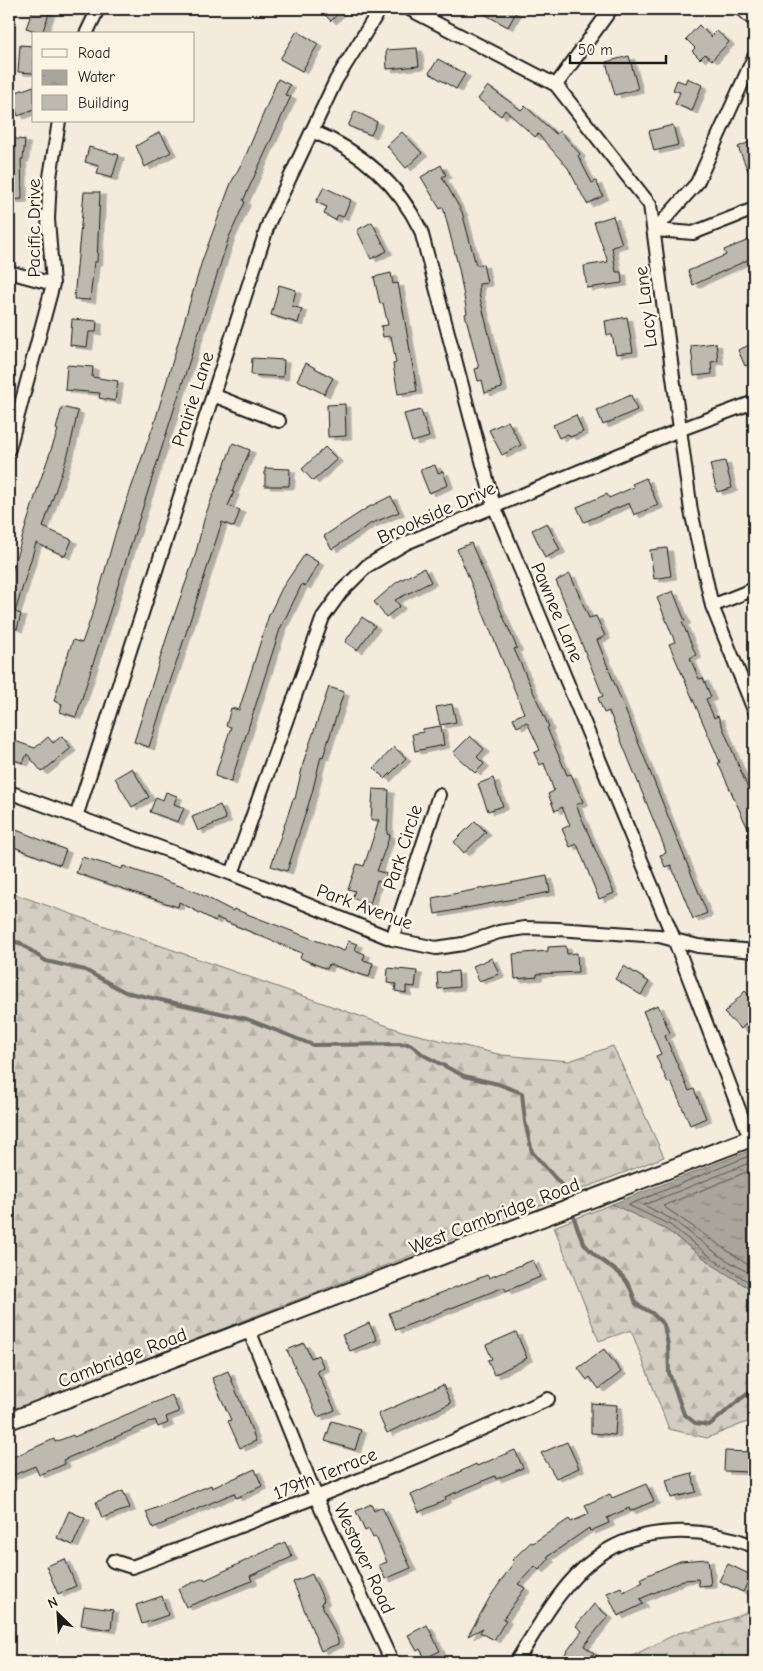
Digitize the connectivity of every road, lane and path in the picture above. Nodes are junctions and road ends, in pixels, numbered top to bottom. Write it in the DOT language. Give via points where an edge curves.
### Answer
graph roads {
  1 [pos="98,9"];
  2 [pos="380,9"];
  3 [pos="409,9"];
  4 [pos="611,9"];
  5 [pos="741,9"];
  6 [pos="754,20"];
  7 [pos="87,32"];
  8 [pos="754,57"];
  9 [pos="556,85"];
  10 [pos="59,122"];
  11 [pos="312,131"];
  12 [pos="754,209"];
  13 [pos="655,230"];
  14 [pos="9,272"];
  15 [pos="53,284"];
  16 [pos="213,395"];
  17 [pos="754,402"];
  18 [pos="279,420"];
  19 [pos="680,430"];
  20 [pos="9,449"];
  21 [pos="494,506"];
  22 [pos="754,589"];
  23 [pos="712,606"];
  24 [pos="754,710"];
  25 [pos="9,792"];
  26 [pos="438,795"];
  27 [pos="76,817"];
  28 [pos="232,874"];
  29 [pos="392,939"];
  30 [pos="674,939"];
  31 [pos="754,951"];
  32 [pos="752,1138"];
  33 [pos="249,1330"];
  34 [pos="548,1399"];
  35 [pos="9,1421"];
  36 [pos="317,1497"];
  37 [pos="754,1546"];
  38 [pos="113,1561"];
  39 [pos="392,1662"];
  40 [pos="516,1662"];
  1 -- 7 [label="street"];
  2 -- 11 [label="street, Prairie Lane" via="336,80"];
  3 -- 9 [label="street, Lacy Lane"];
  4 -- 9 [label="street"];
  5 -- 6 [label="street"];
  8 -- 13 [label="street" via="697,182"];
  9 -- 13 [label="street, Lacy Lane" via="650,204"];
  10 -- 15 [label="street, Pacific Drive" via="50,177 48,218"];
  11 -- 16 [label="street, Prairie Lane" via="269,222"];
  11 -- 21 [label="street, Pawnee Lane" via="332,139 371,164 403,199 421,231"];
  12 -- 13 [label="street" via="693,233"];
  13 -- 19 [label="street, Lacy Lane"];
  14 -- 15 [label="street"];
  15 -- 20 [label="street, Pacific Drive"];
  16 -- 18 [label="street"];
  16 -- 27 [label="street, Prairie Lane"];
  17 -- 19 [label="street, Brookside Drive"];
  19 -- 21 [label="street, Brookside Drive"];
  19 -- 23 [label="street, Lacy Lane" via="690,511"];
  21 -- 28 [label="street, Brookside Drive" via="406,543 367,566 341,592 323,617"];
  21 -- 30 [label="street, Pawnee Lane"];
  22 -- 23 [label="street"];
  23 -- 24 [label="street, Lacy Lane"];
  25 -- 27 [label="street, Park Avenue"];
  26 -- 29 [label="street, Park Circle"];
  27 -- 28 [label="street, Park Avenue"];
  28 -- 29 [label="street, Park Avenue"];
  29 -- 30 [label="street, Park Avenue" via="436,948 525,928"];
  30 -- 31 [label="street, Park Avenue" via="722,949"];
  30 -- 32 [label="street, Pawnee Lane"];
  32 -- 33 [label="street, West Cambridge Road"];
  33 -- 35 [label="street, Cambridge Road"];
  33 -- 36 [label="street, Westover Road"];
  34 -- 36 [label="street, 179th Terrace"];
  36 -- 38 [label="street, 179th Terrace" via="132,1567"];
  36 -- 39 [label="street, Westover Road"];
  37 -- 40 [label="street" via="729,1537 682,1532 639,1538 618,1546 597,1557 561,1593"];
}
